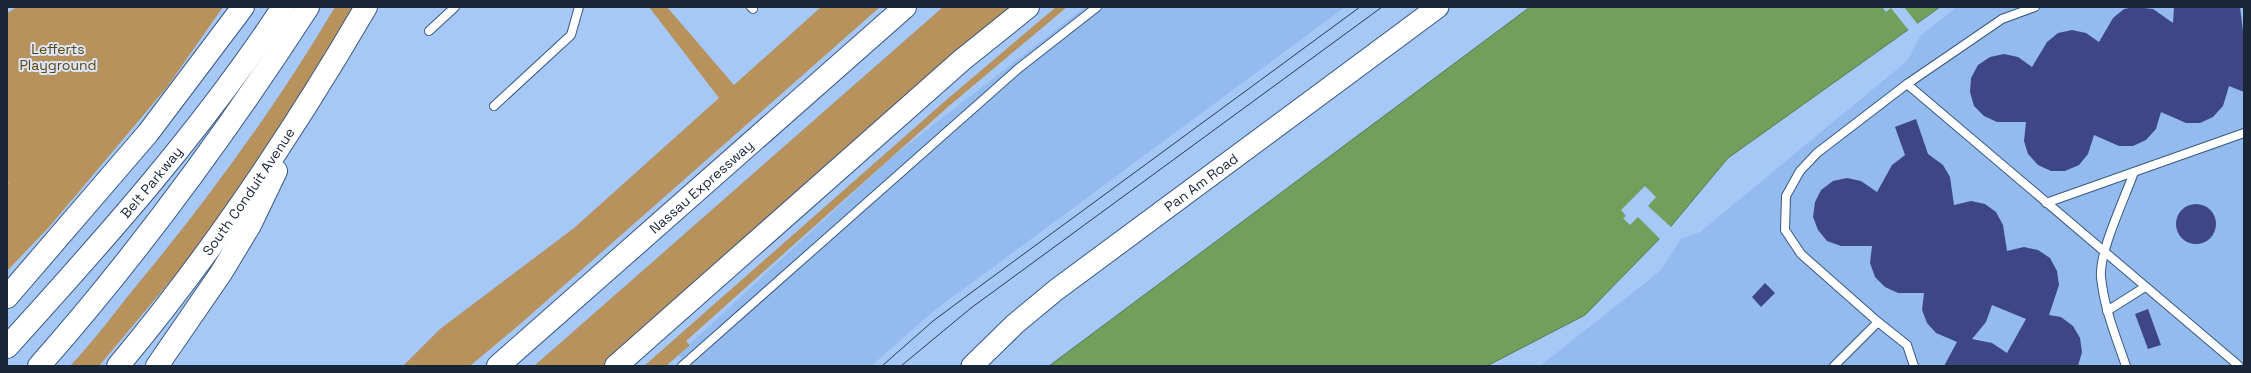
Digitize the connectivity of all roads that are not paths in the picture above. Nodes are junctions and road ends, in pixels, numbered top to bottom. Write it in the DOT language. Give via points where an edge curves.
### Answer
graph roads {
  1 [pos="243,7"];
  2 [pos="283,7"];
  3 [pos="308,7"];
  4 [pos="366,7"];
  5 [pos="455,7"];
  6 [pos="579,7"];
  7 [pos="905,7"];
  8 [pos="1028,7"];
  9 [pos="1097,7"];
  10 [pos="1438,7"];
  11 [pos="2035,7"];
  12 [pos="429,31"];
  13 [pos="1907,84"];
  14 [pos="308,103"];
  15 [pos="494,106"];
  16 [pos="2244,133"];
  17 [pos="2134,172"];
  18 [pos="2046,203"];
  19 [pos="2105,253"];
  20 [pos="2145,287"];
  21 [pos="7,297"];
  22 [pos="2107,311"];
  23 [pos="1878,322"];
  24 [pos="7,347"];
  25 [pos="2244,363"];
  26 [pos="39,366"];
  27 [pos="118,366"];
  28 [pos="157,366"];
  29 [pos="498,366"];
  30 [pos="616,366"];
  31 [pos="682,366"];
  32 [pos="972,366"];
  33 [pos="1834,366"];
  34 [pos="1914,366"];
  35 [pos="2126,366"];
  36 [pos="2237,366"];
  1 -- 21 [label="main road" via="148,134"];
  2 -- 24 [label="main road, Belt Parkway" via="238,72 188,136"];
  3 -- 26 [label="main road" via="250,94 157,222 106,288"];
  4 -- 14 [label="main road, South Conduit Avenue"];
  5 -- 12 [label="lane"];
  6 -- 15 [label="lane" via="571,35"];
  7 -- 29 [label="main road, Nassau Expressway"];
  8 -- 30 [label="main road" via="962,60"];
  9 -- 31 [label="lane" via="1020,68"];
  10 -- 32 [label="street, Pan Am Road" via="1056,290 1015,324"];
  11 -- 13 [label="lane" via="2002,19"];
  13 -- 18 [label="lane"];
  13 -- 23 [label="lane" via="1817,152 1800,171 1786,196 1785,230 1801,254"];
  14 -- 27 [label="main road, South Conduit Avenue" via="200,261"];
  14 -- 28 [label="main road" via="250,225 217,279"];
  16 -- 17 [label="lane"];
  17 -- 18 [label="lane"];
  17 -- 19 [label="lane"];
  18 -- 19 [label="lane"];
  19 -- 20 [label="lane"];
  19 -- 22 [label="lane" via="2101,276"];
  20 -- 22 [label="lane"];
  20 -- 36 [label="lane"];
  22 -- 35 [label="lane"];
  23 -- 33 [label="lane"];
  23 -- 34 [label="lane" via="1907,345"];
  25 -- 36 [label="lane"];
}
